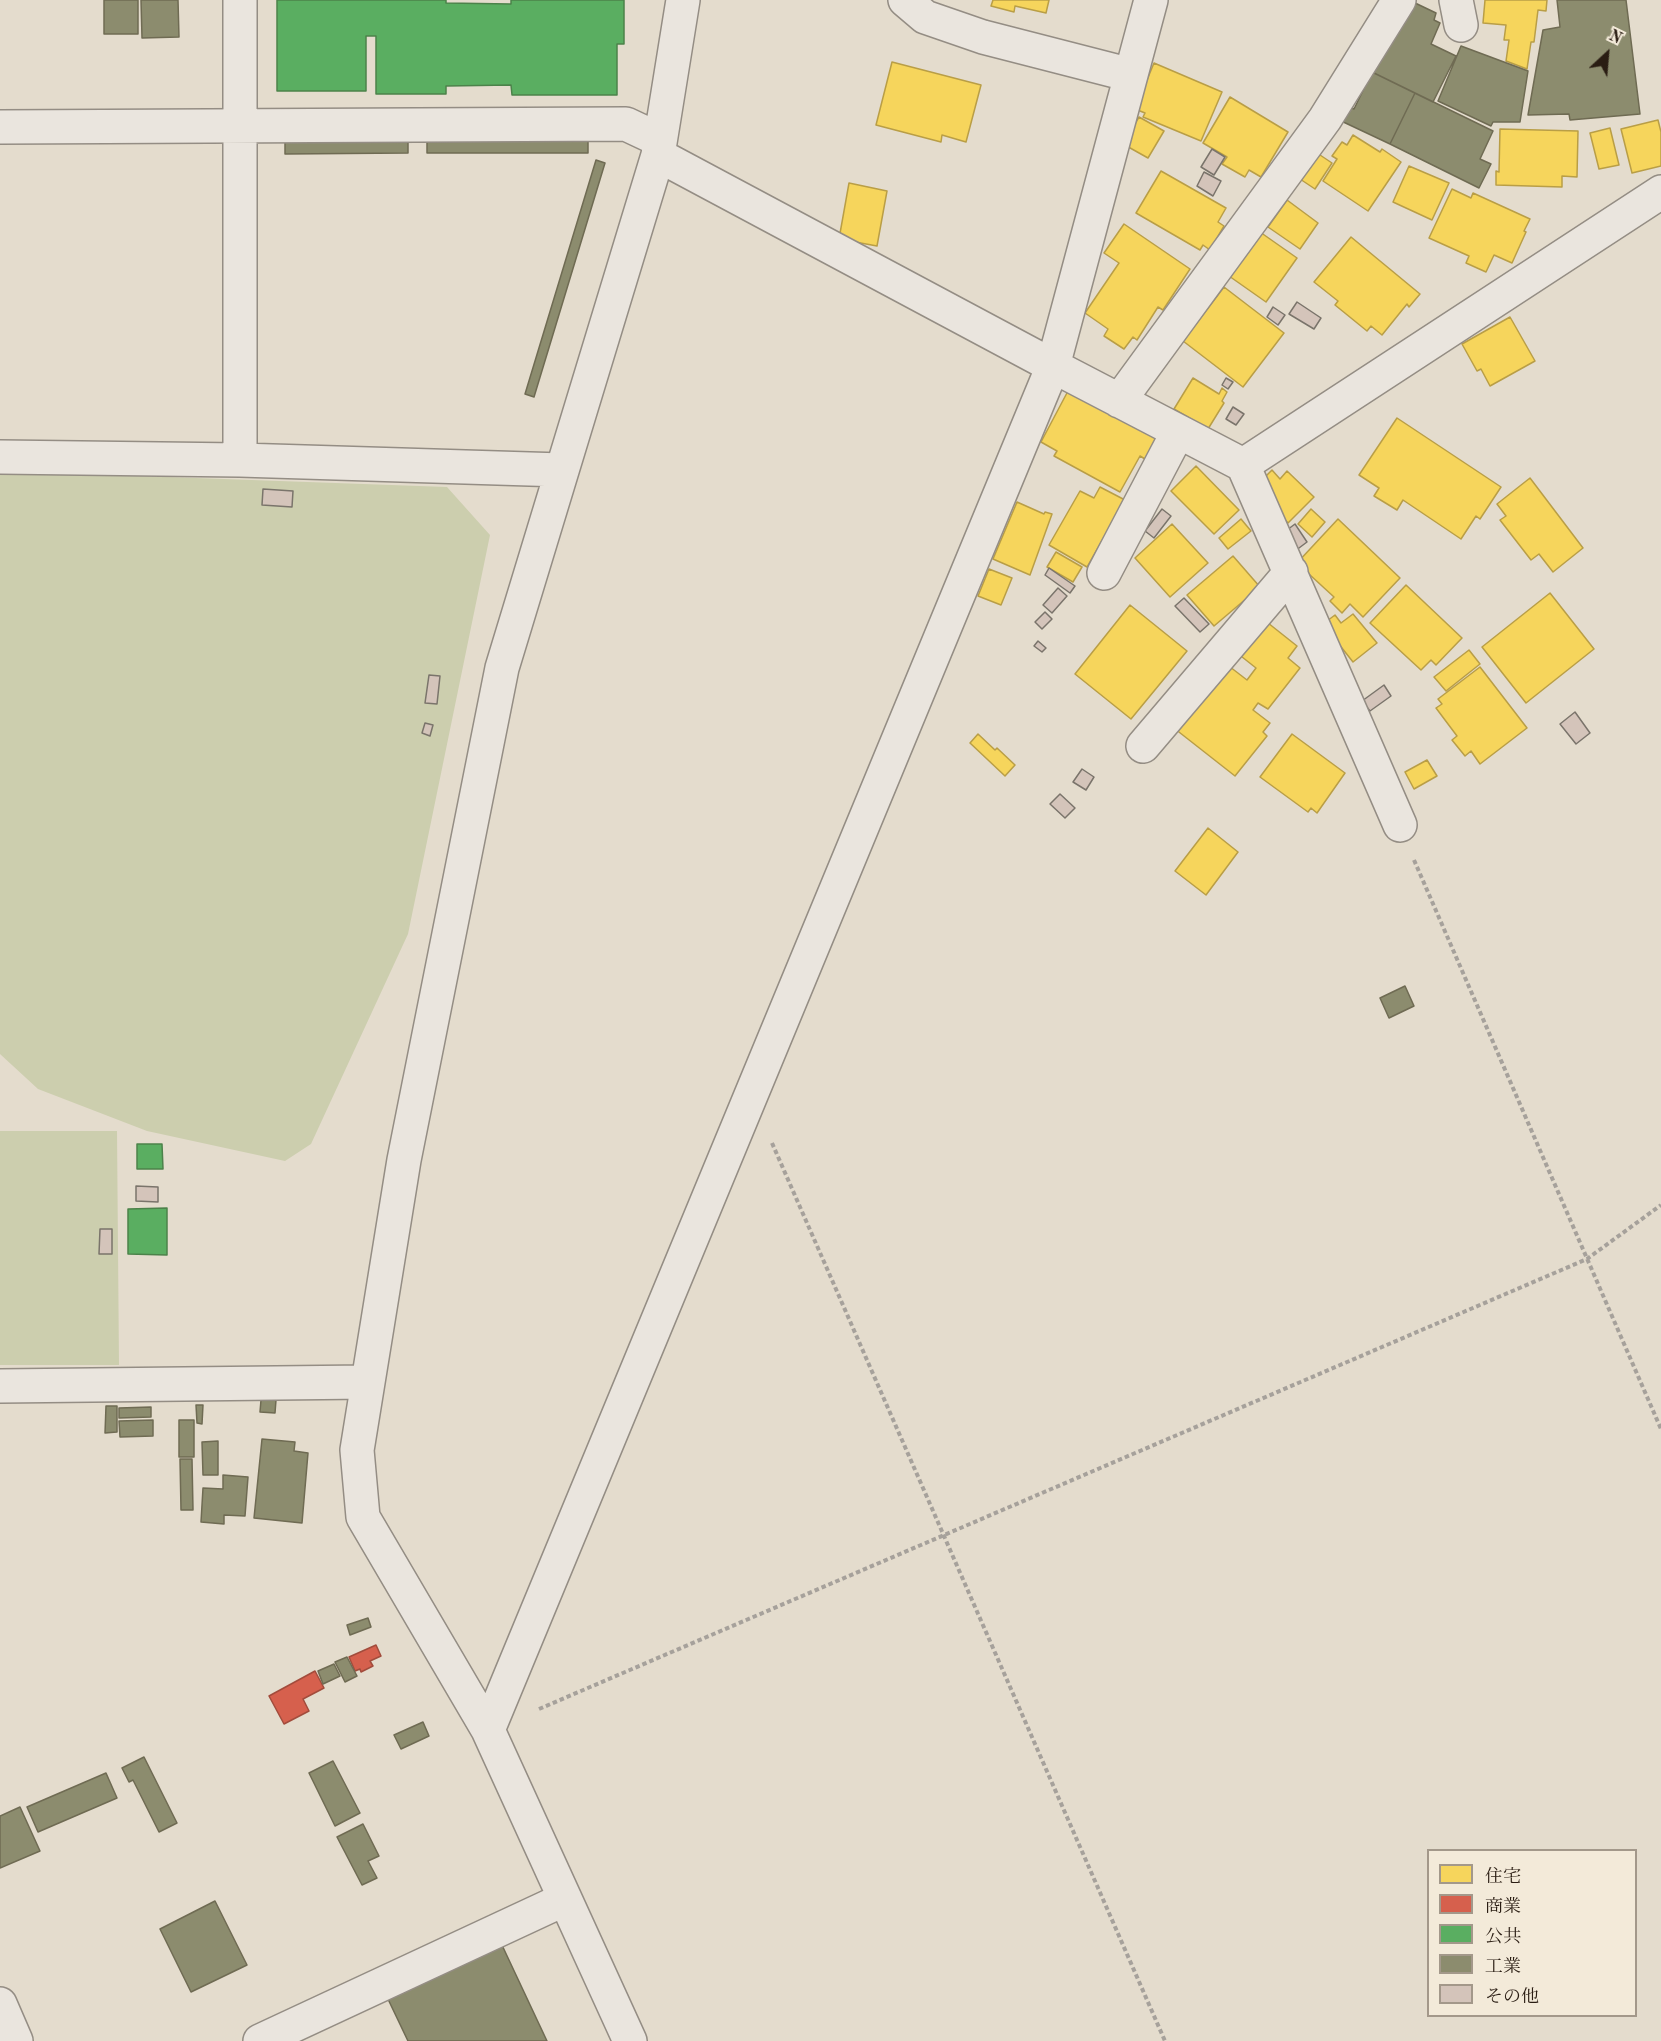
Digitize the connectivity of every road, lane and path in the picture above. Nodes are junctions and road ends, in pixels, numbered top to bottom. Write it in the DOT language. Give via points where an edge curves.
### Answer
graph roads {
  1 [pos="240,0"];
  2 [pos="684,0"];
  3 [pos="905,0"];
  4 [pos="1151,0"];
  5 [pos="1399,0"];
  6 [pos="1131,75"];
  7 [pos="241,126"];
  8 [pos="0,127"];
  9 [pos="659,148"];
  10 [pos="1661,192"];
  11 [pos="1053,366"];
  12 [pos="1119,401"];
  13 [pos="1178,432"];
  14 [pos="0,457"];
  15 [pos="240,460"];
  16 [pos="1243,465"];
  17 [pos="562,470"];
  18 [pos="1290,572"];
  19 [pos="1104,573"];
  20 [pos="1143,746"];
  21 [pos="1400,825"];
  22 [pos="752,1095"];
  23 [pos="1661,1205"];
  24 [pos="1587,1260"];
  25 [pos="368,1382"];
  26 [pos="0,1386"];
  27 [pos="1661,1429"];
  28 [pos="945,1535"];
  29 [pos="488,1730"];
  30 [pos="565,1899"];
  31 [pos="0,2004"];
  32 [pos="16,2041"];
  33 [pos="260,2041"];
  34 [pos="630,2041"];
  35 [pos="1165,2041"];
  1 -- 7 [label="street"];
  2 -- 9 [label="street"];
  3 -- 6 [label="street" via="925,17 983,37"];
  4 -- 6 [label="street"];
  5 -- 12 [label="street" via="1325,119"];
  6 -- 11 [label="street"];
  7 -- 8 [label="street"];
  7 -- 9 [label="street" via="626,124"];
  7 -- 15 [label="street"];
  9 -- 11 [label="street"];
  9 -- 17 [label="street"];
  10 -- 16 [label="street"];
  11 -- 12 [label="street"];
  11 -- 22 [label="street"];
  12 -- 13 [label="street"];
  13 -- 16 [label="street"];
  13 -- 19 [label="street"];
  14 -- 15 [label="street"];
  15 -- 17 [label="street"];
  16 -- 18 [label="street"];
  17 -- 25 [label="street" via="502,668 404,1160"];
  18 -- 20 [label="street"];
  18 -- 21 [label="street"];
  21 -- 24 [label="path"];
  22 -- 28 [label="path"];
  22 -- 29 [label="street"];
  23 -- 24 [label="path"];
  24 -- 27 [label="path"];
  24 -- 28 [label="path"];
  25 -- 26 [label="street"];
  25 -- 29 [label="street" via="357,1450 363,1517"];
  28 -- 29 [label="path"];
  28 -- 35 [label="path"];
  29 -- 30 [label="street"];
  30 -- 33 [label="street"];
  30 -- 34 [label="street"];
  31 -- 32 [label="street"];
}
